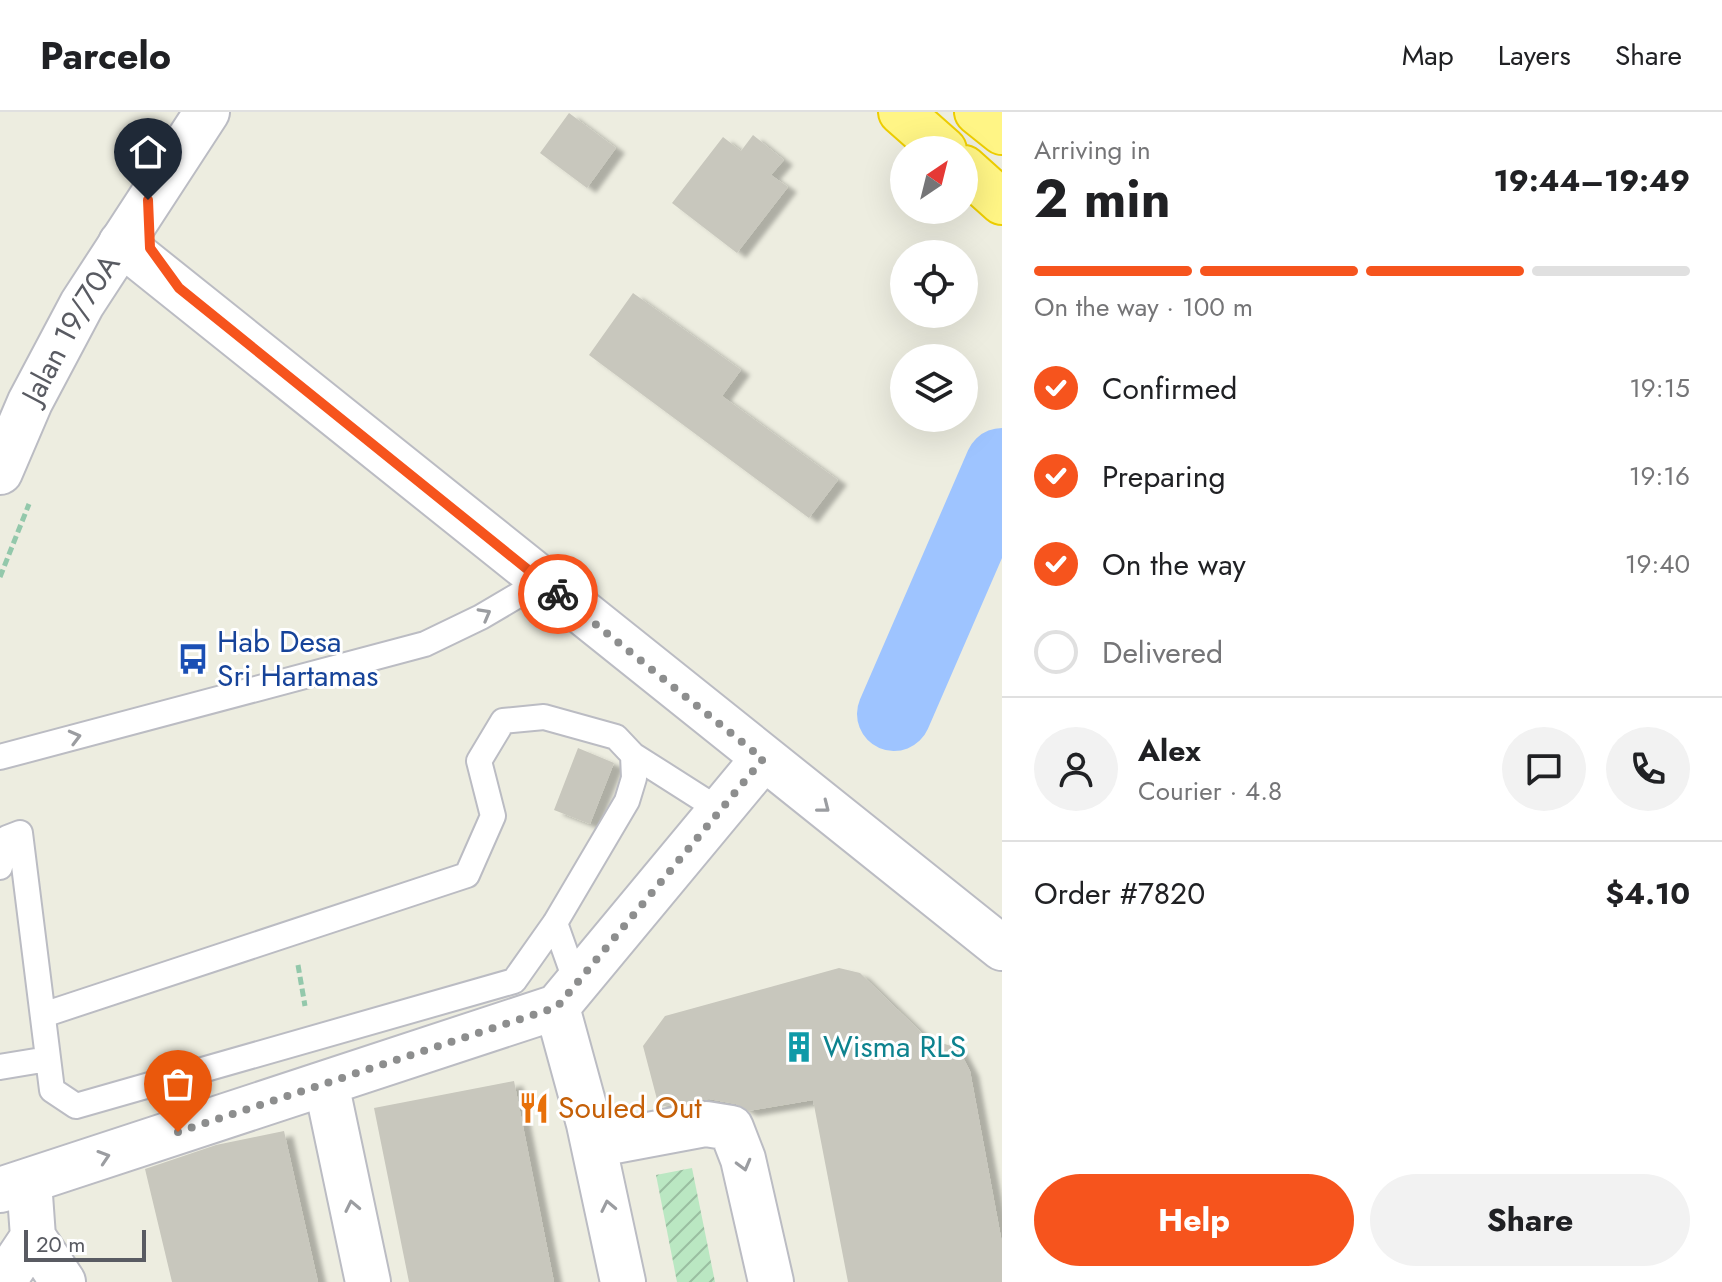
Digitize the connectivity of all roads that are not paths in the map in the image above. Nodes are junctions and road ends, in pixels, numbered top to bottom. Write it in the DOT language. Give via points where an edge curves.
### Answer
graph roads {
  1 [pos="207,112"];
  2 [pos="901,112"];
  3 [pos="977,112"];
  4 [pos="1002,132"];
  5 [pos="928,136"];
  6 [pos="978,181"];
  7 [pos="148,200"];
  8 [pos="1002,202"];
  9 [pos="121,243"];
  10 [pos="179,288"];
  11 [pos="0,472"];
  12 [pos="542,581"];
  13 [pos="633,755"];
  14 [pos="0,757"];
  15 [pos="763,759"];
  16 [pos="721,811"];
  17 [pos="0,867"];
  18 [pos="555,923"];
  19 [pos="1002,948"];
  20 [pos="567,996"];
  21 [pos="43,1015"];
  22 [pos="311,1039"];
  23 [pos="48,1059"];
  24 [pos="0,1067"];
  25 [pos="326,1083"];
  26 [pos="589,1124"];
  27 [pos="15,1186"];
  28 [pos="33,1237"];
  29 [pos="3,1282"];
  30 [pos="63,1282"];
  31 [pos="368,1282"];
  32 [pos="623,1282"];
  33 [pos="771,1282"];
  1 -- 7 [label="street, Jalan 19/70A"];
  2 -- 5 [label="highway"];
  3 -- 4 [label="highway"];
  6 -- 8 [label="highway"];
  7 -- 9 [label="street, Jalan 19/70A"];
  7 -- 10 [label="street" via="150,248"];
  9 -- 10 [label="street"];
  9 -- 11 [label="street, Jalan 19/70A" via="30,402"];
  10 -- 12 [label="street"];
  14 -- 12 [label="lane, one-way" via="425,644"];
  12 -- 15 [label="street"];
  13 -- 16 [label="lane"];
  13 -- 18 [label="lane" via="627,801"];
  13 -- 21 [label="lane" via="616,737 544,717 503,721 479,761 493,816 467,875"];
  15 -- 16 [label="street"];
  15 -- 19 [label="street, one-way"];
  16 -- 20 [label="street"];
  17 -- 21 [label="lane" via="7,838 20,833"];
  18 -- 20 [label="lane"];
  18 -- 22 [label="lane" via="514,981"];
  20 -- 25 [label="street"];
  20 -- 26 [label="street"];
  21 -- 23 [label="lane"];
  22 -- 23 [label="lane" via="76,1106 52,1090"];
  22 -- 25 [label="lane"];
  23 -- 24 [label="lane"];
  27 -- 25 [label="street, one-way"];
  31 -- 25 [label="street, one-way"];
  32 -- 26 [label="street, one-way"];
  26 -- 33 [label="street, one-way" via="610,1142 706,1124 731,1128"];
  27 -- 28 [label="street"];
  28 -- 29 [label="street"];
  28 -- 30 [label="street"];
}
